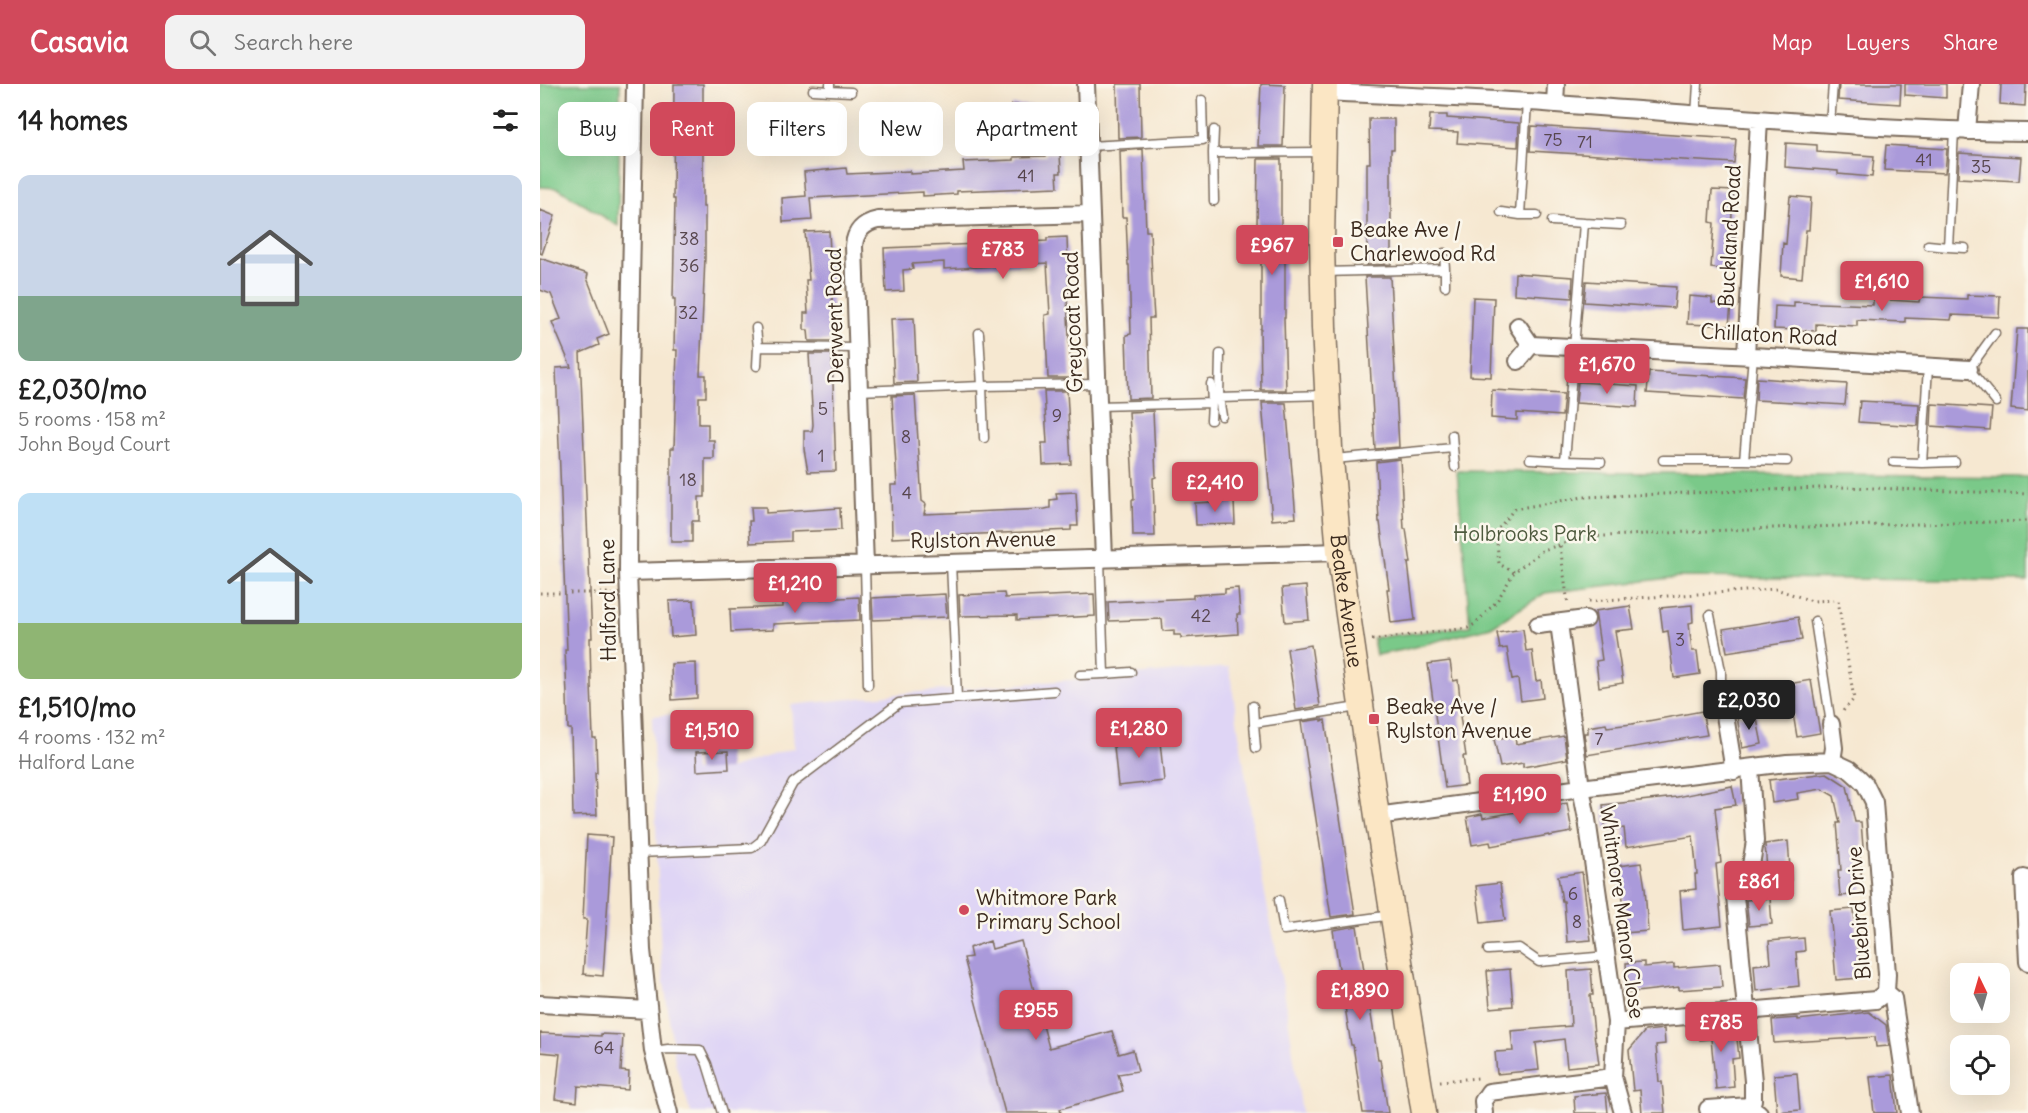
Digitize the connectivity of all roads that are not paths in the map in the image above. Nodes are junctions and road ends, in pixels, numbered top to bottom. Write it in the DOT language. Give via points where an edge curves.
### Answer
graph roads {
  1 [pos="635,84"];
  2 [pos="1086,84"];
  3 [pos="1556,84"];
  4 [pos="1698,84"];
  5 [pos="1833,84"];
  6 [pos="1971,84"];
  7 [pos="830,87"];
  8 [pos="1325,88"];
  9 [pos="813,90"];
  10 [pos="851,92"];
  11 [pos="1203,100"];
  12 [pos="1087,102"];
  13 [pos="1527,102"];
  14 [pos="1555,104"];
  15 [pos="1696,115"];
  16 [pos="1760,120"];
  17 [pos="1830,124"];
  18 [pos="1214,130"];
  19 [pos="1961,131"];
  20 [pos="2028,132"];
  21 [pos="1099,145"];
  22 [pos="1323,152"];
  23 [pos="1213,153"];
  24 [pos="1088,156"];
  25 [pos="1214,201"];
  26 [pos="1501,212"];
  27 [pos="1091,214"];
  28 [pos="1520,215"];
  29 [pos="1537,215"];
  30 [pos="1552,220"];
  31 [pos="1584,223"];
  32 [pos="1621,225"];
  33 [pos="1928,245"];
  34 [pos="1948,247"];
  35 [pos="1965,248"];
  36 [pos="1444,253"];
  37 [pos="1445,269"];
  38 [pos="1323,272"];
  39 [pos="1445,286"];
  40 [pos="1518,326"];
  41 [pos="756,328"];
  42 [pos="979,333"];
  43 [pos="1995,333"];
  44 [pos="1531,345"];
  45 [pos="758,347"];
  46 [pos="1575,347"];
  47 [pos="858,348"];
  48 [pos="1220,354"];
  49 [pos="1749,356"];
  50 [pos="1518,361"];
  51 [pos="757,366"];
  52 [pos="1928,367"];
  53 [pos="1969,369"];
  54 [pos="1098,384"];
  55 [pos="1211,384"];
  56 [pos="982,386"];
  57 [pos="859,391"];
  58 [pos="1327,395"];
  59 [pos="1216,401"];
  60 [pos="1996,402"];
  61 [pos="1098,406"];
  62 [pos="1222,416"];
  63 [pos="1211,420"];
  64 [pos="1452,435"];
  65 [pos="984,438"];
  66 [pos="1453,448"];
  67 [pos="1331,459"];
  68 [pos="1530,459"];
  69 [pos="1664,460"];
  70 [pos="1744,460"];
  71 [pos="1565,461"];
  72 [pos="1787,461"];
  73 [pos="1601,462"];
  74 [pos="1893,462"];
  75 [pos="1955,462"];
  76 [pos="1922,463"];
  77 [pos="1455,467"];
  78 [pos="1339,552"];
  79 [pos="1102,560"];
  80 [pos="951,563"];
  81 [pos="865,566"];
  82 [pos="628,572"];
  83 [pos="1710,615"];
  84 [pos="1815,621"];
  85 [pos="1538,625"];
  86 [pos="1131,672"];
  87 [pos="1104,674"];
  88 [pos="1080,675"];
  89 [pos="868,685"];
  90 [pos="1054,691"];
  91 [pos="1721,691"];
  92 [pos="957,698"];
  93 [pos="1254,706"];
  94 [pos="1361,706"];
  95 [pos="1254,723"];
  96 [pos="1831,724"];
  97 [pos="1256,748"];
  98 [pos="1832,761"];
  99 [pos="1742,769"];
  100 [pos="1581,788"];
  101 [pos="1377,816"];
  102 [pos="639,853"];
  103 [pos="2025,878"];
  104 [pos="1279,900"];
  105 [pos="1392,915"];
  106 [pos="1488,951"];
  107 [pos="1607,956"];
  108 [pos="2028,962"];
  109 [pos="1886,992"];
  110 [pos="540,1004"];
  111 [pos="648,1010"];
  112 [pos="1747,1012"];
  113 [pos="1616,1022"];
  114 [pos="653,1051"];
  115 [pos="1613,1077"];
  116 [pos="1708,1108"];
  117 [pos="1754,1109"];
  118 [pos="669,1113"];
  119 [pos="722,1113"];
  120 [pos="1424,1113"];
  121 [pos="1484,1113"];
  122 [pos="1623,1113"];
  123 [pos="1910,1113"];
  1 -- 82 [label="street, Halford Lane"];
  2 -- 12 [label="street, Greycoat Road"];
  3 -- 14 [label="street"];
  4 -- 15 [label="lane"];
  5 -- 17 [label="lane"];
  6 -- 19 [label="street"];
  7 -- 9 [label="lane"];
  7 -- 10 [label="lane"];
  8 -- 13 [label="street"];
  8 -- 22 [label="street, Beake Avenue"];
  11 -- 21 [label="lane" via="1203,140"];
  13 -- 14 [label="street"];
  13 -- 28 [label="lane"];
  14 -- 15 [label="street"];
  15 -- 16 [label="street"];
  16 -- 17 [label="street"];
  16 -- 49 [label="street, Buckland Road"];
  17 -- 19 [label="street"];
  18 -- 23 [label="lane"];
  19 -- 20 [label="street"];
  19 -- 34 [label="lane"];
  22 -- 23 [label="lane"];
  22 -- 38 [label="street, Beake Avenue"];
  23 -- 25 [label="lane"];
  24 -- 27 [label="street, Greycoat Road"];
  26 -- 28 [label="lane"];
  27 -- 47 [label="street, Derwent Road" via="867,223 856,235 854,246"];
  27 -- 54 [label="street, Greycoat Road"];
  28 -- 29 [label="lane"];
  30 -- 31 [label="lane"];
  31 -- 32 [label="lane"];
  31 -- 46 [label="lane"];
  33 -- 34 [label="lane"];
  34 -- 35 [label="lane"];
  36 -- 37 [label="lane"];
  37 -- 38 [label="lane"];
  37 -- 39 [label="lane"];
  38 -- 58 [label="street, Beake Avenue"];
  40 -- 44 [label="street"];
  41 -- 45 [label="lane"];
  42 -- 56 [label="lane"];
  43 -- 53 [label="lane"];
  44 -- 46 [label="street, Chillaton Road"];
  44 -- 50 [label="street"];
  45 -- 47 [label="lane"];
  45 -- 51 [label="lane"];
  46 -- 49 [label="street, Chillaton Road"];
  46 -- 71 [label="lane"];
  47 -- 57 [label="street, Derwent Road"];
  48 -- 59 [label="lane"];
  49 -- 52 [label="street, Chillaton Road"];
  49 -- 70 [label="lane"];
  52 -- 53 [label="street, Chillaton Road"];
  52 -- 76 [label="lane"];
  53 -- 60 [label="lane"];
  54 -- 56 [label="lane"];
  54 -- 61 [label="street, Greycoat Road"];
  55 -- 59 [label="lane"];
  56 -- 57 [label="lane"];
  56 -- 65 [label="lane"];
  57 -- 81 [label="street, Derwent Road"];
  58 -- 59 [label="lane"];
  58 -- 67 [label="street, Beake Avenue"];
  59 -- 61 [label="lane"];
  59 -- 62 [label="lane"];
  59 -- 63 [label="lane"];
  61 -- 79 [label="street, Greycoat Road"];
  64 -- 66 [label="lane"];
  66 -- 67 [label="lane"];
  66 -- 77 [label="lane"];
  67 -- 78 [label="street, Beake Avenue"];
  68 -- 71 [label="lane"];
  69 -- 70 [label="lane"];
  70 -- 72 [label="lane"];
  71 -- 73 [label="lane"];
  74 -- 76 [label="lane"];
  75 -- 76 [label="lane"];
  78 -- 79 [label="street, Rylston Avenue"];
  78 -- 94 [label="street, Beake Avenue"];
  79 -- 80 [label="street, Rylston Avenue"];
  79 -- 87 [label="lane"];
  80 -- 81 [label="street, Rylston Avenue"];
  80 -- 92 [label="lane"];
  81 -- 82 [label="street, Rylston Avenue"];
  81 -- 89 [label="lane"];
  82 -- 102 [label="street, Halford Lane"];
  83 -- 91 [label="lane"];
  84 -- 96 [label="lane"];
  85 -- 100 [label="street, Whitmore Manor Close" via="1572,621"];
  86 -- 87 [label="lane"];
  87 -- 88 [label="lane"];
  90 -- 92 [label="lane"];
  91 -- 99 [label="street"];
  92 -- 102 [label="lane" via="898,703 793,783 761,841 752,848"];
  93 -- 95 [label="lane"];
  94 -- 95 [label="lane"];
  94 -- 101 [label="street, Beake Avenue"];
  95 -- 97 [label="lane"];
  96 -- 98 [label="street"];
  98 -- 99 [label="street"];
  98 -- 109 [label="street, Bluebird Drive" via="1859,778 1874,802"];
  99 -- 100 [label="street"];
  99 -- 112 [label="street" via="1755,841 1750,871 1737,883 1735,896"];
  100 -- 101 [label="street"];
  100 -- 107 [label="street, Whitmore Manor Close"];
  101 -- 105 [label="street, Beake Avenue"];
  102 -- 111 [label="street, Halford Lane"];
  103 -- 108 [label="street"];
  104 -- 105 [label="lane" via="1284,930"];
  105 -- 120 [label="street, Beake Avenue"];
  106 -- 107 [label="lane" via="1519,948 1539,962"];
  107 -- 113 [label="street, Whitmore Manor Close"];
  109 -- 112 [label="street" via="1875,1000"];
  109 -- 123 [label="street, Bluebird Drive" via="1893,998"];
  110 -- 111 [label="street"];
  111 -- 114 [label="street, Halford Lane"];
  112 -- 113 [label="street"];
  112 -- 117 [label="street"];
  113 -- 115 [label="street, Whitmore Manor Close"];
  114 -- 118 [label="street, Halford Lane"];
  114 -- 119 [label="lane" via="700,1050"];
  115 -- 121 [label="street" via="1489,1092 1483,1101"];
  115 -- 122 [label="street, Whitmore Manor Close"];
  116 -- 117 [label="street"];
}
